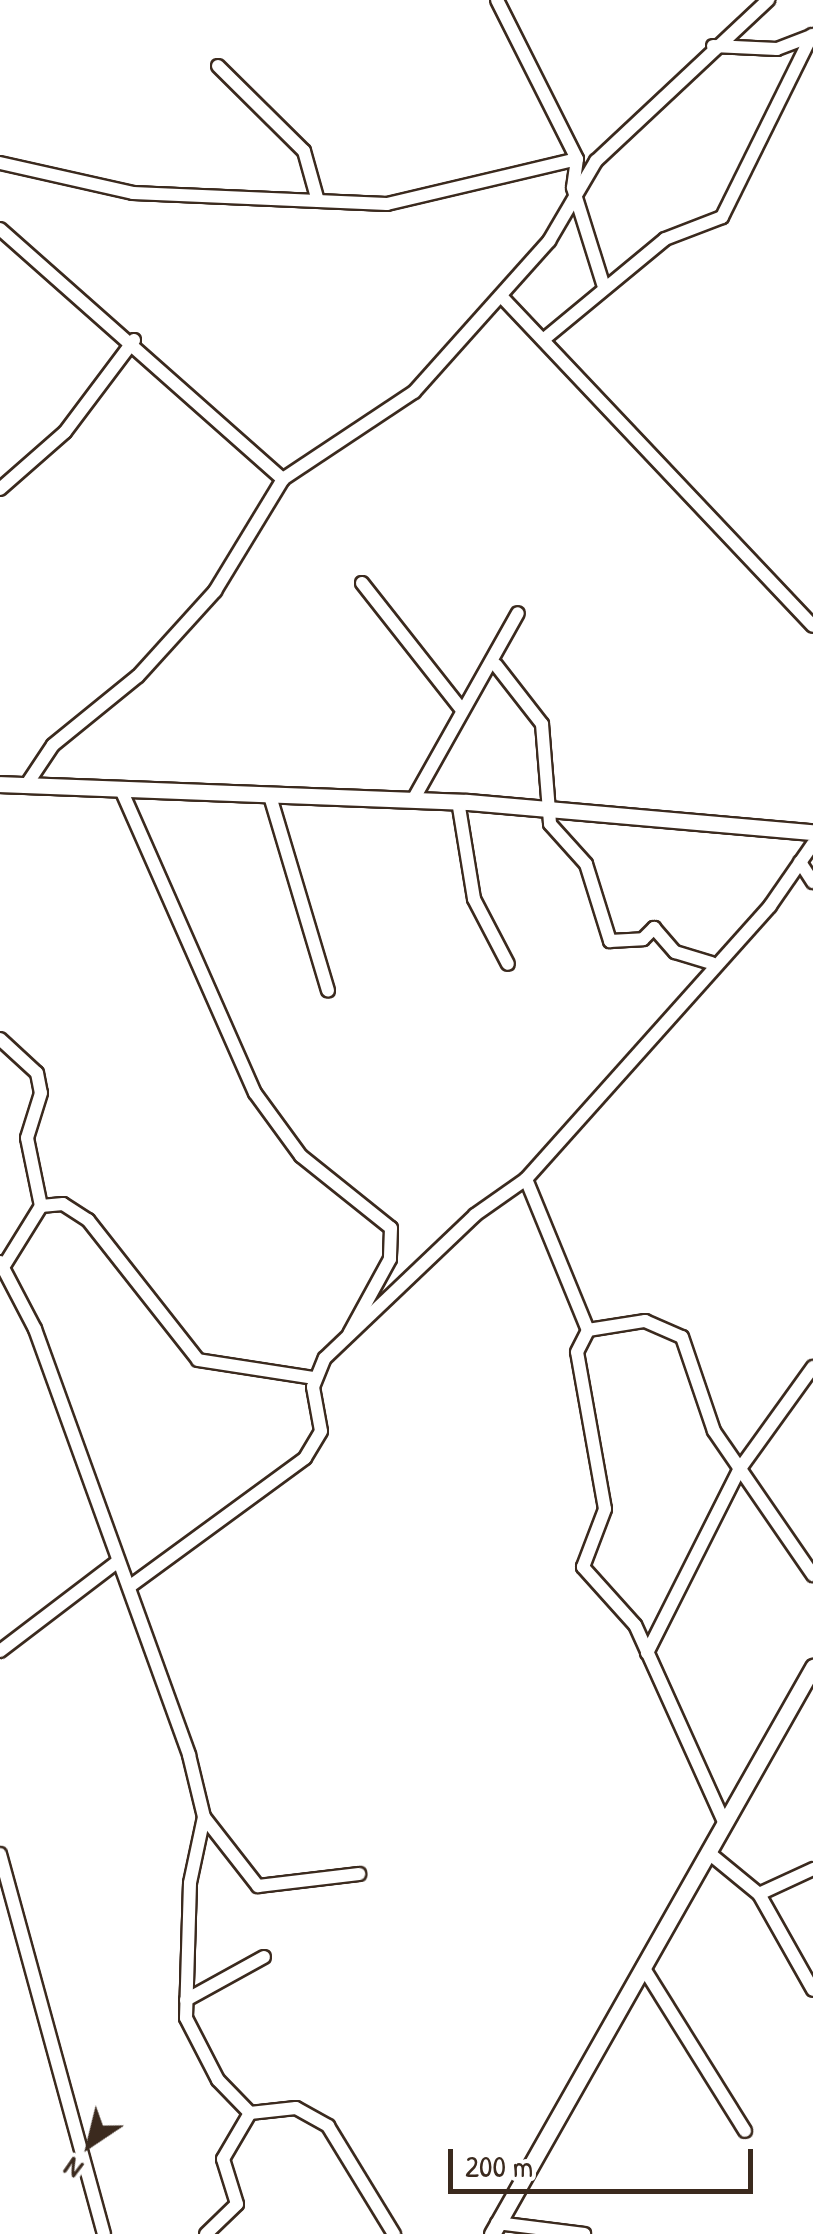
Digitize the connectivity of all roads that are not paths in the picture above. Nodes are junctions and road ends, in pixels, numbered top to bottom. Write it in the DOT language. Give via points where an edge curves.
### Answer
graph roads {
  1 [pos="497,0"];
  2 [pos="768,0"];
  3 [pos="813,35"];
  4 [pos="713,46"];
  5 [pos="218,66"];
  6 [pos="577,159"];
  7 [pos="0,163"];
  8 [pos="573,188"];
  9 [pos="318,201"];
  10 [pos="0,229"];
  11 [pos="603,284"];
  12 [pos="501,296"];
  13 [pos="134,340"];
  14 [pos="542,340"];
  15 [pos="284,479"];
  16 [pos="0,490"];
  17 [pos="362,584"];
  18 [pos="518,612"];
  19 [pos="813,626"];
  20 [pos="496,664"];
  21 [pos="462,710"];
  22 [pos="0,784"];
  23 [pos="25,787"];
  24 [pos="123,794"];
  25 [pos="270,796"];
  26 [pos="414,800"];
  27 [pos="458,802"];
  28 [pos="548,809"];
  29 [pos="813,832"];
  30 [pos="813,844"];
  31 [pos="800,862"];
  32 [pos="813,882"];
  33 [pos="711,963"];
  34 [pos="508,964"];
  35 [pos="328,991"];
  36 [pos="0,1038"];
  37 [pos="526,1179"];
  38 [pos="41,1206"];
  39 [pos="3,1263"];
  40 [pos="380,1285"];
  41 [pos="397,1298"];
  42 [pos="369,1305"];
  43 [pos="374,1319"];
  44 [pos="588,1330"];
  45 [pos="345,1340"];
  46 [pos="813,1367"];
  47 [pos="314,1378"];
  48 [pos="739,1470"];
  49 [pos="118,1561"];
  50 [pos="813,1575"];
  51 [pos="129,1587"];
  52 [pos="0,1650"];
  53 [pos="647,1653"];
  54 [pos="813,1667"];
  55 [pos="204,1818"];
  56 [pos="725,1824"];
  57 [pos="709,1853"];
  58 [pos="0,1854"];
  59 [pos="813,1869"];
  60 [pos="359,1874"];
  61 [pos="759,1894"];
  62 [pos="264,1958"];
  63 [pos="643,1966"];
  64 [pos="813,1990"];
  65 [pos="186,2000"];
  66 [pos="250,2113"];
  67 [pos="744,2131"];
  68 [pos="495,2229"];
  69 [pos="96,2232"];
  70 [pos="206,2234"];
  71 [pos="394,2234"];
  72 [pos="584,2234"];
  1 -- 6 [label="street"];
  2 -- 4 [label="street"];
  3 -- 4 [label="street" via="777,49"];
  3 -- 11 [label="street" via="722,217 665,239"];
  4 -- 8 [label="street"];
  5 -- 9 [label="street" via="304,152"];
  6 -- 8 [label="street"];
  6 -- 9 [label="street" via="387,204"];
  7 -- 9 [label="street" via="133,193"];
  8 -- 11 [label="street"];
  8 -- 12 [label="street" via="548,241"];
  10 -- 13 [label="street"];
  11 -- 14 [label="street"];
  12 -- 14 [label="street"];
  12 -- 15 [label="street" via="414,392"];
  13 -- 15 [label="street"];
  13 -- 16 [label="street" via="64,432"];
  14 -- 19 [label="street"];
  15 -- 23 [label="street" via="214,591 138,676 53,745"];
  17 -- 21 [label="street"];
  18 -- 20 [label="street"];
  20 -- 21 [label="street" via="473,681"];
  20 -- 28 [label="street" via="542,724"];
  21 -- 26 [label="street"];
  22 -- 23 [label="street"];
  23 -- 24 [label="street"];
  24 -- 25 [label="street"];
  24 -- 40 [label="street" via="255,1093 301,1156 391,1228"];
  25 -- 26 [label="street"];
  25 -- 35 [label="street"];
  26 -- 27 [label="street"];
  27 -- 28 [label="street"];
  27 -- 34 [label="street" via="474,899"];
  28 -- 29 [label="street"];
  28 -- 33 [label="street" via="554,834 596,883 612,944 654,928 675,952"];
  30 -- 31 [label="street"];
  31 -- 32 [label="street"];
  31 -- 33 [label="street"];
  33 -- 37 [label="street"];
  36 -- 38 [label="street" via="40,1085 27,1138"];
  37 -- 41 [label="street" via="475,1215"];
  37 -- 44 [label="street"];
  38 -- 39 [label="street"];
  38 -- 47 [label="street" via="63,1204 88,1220 198,1360"];
  39 -- 49 [label="street"];
  40 -- 41 [label="street"];
  40 -- 42 [label="street"];
  41 -- 43 [label="street"];
  42 -- 43 [label="street"];
  42 -- 45 [label="street"];
  43 -- 45 [label="street"];
  44 -- 48 [label="street" via="646,1320 682,1338 694,1392"];
  44 -- 53 [label="street" via="577,1352 605,1509 583,1567"];
  45 -- 47 [label="street"];
  46 -- 48 [label="street"];
  47 -- 51 [label="street" via="321,1431 312,1450"];
  48 -- 50 [label="street"];
  48 -- 53 [label="street"];
  49 -- 51 [label="street"];
  49 -- 52 [label="street"];
  51 -- 55 [label="street"];
  53 -- 56 [label="street"];
  54 -- 56 [label="street"];
  55 -- 60 [label="street" via="258,1886"];
  55 -- 65 [label="street"];
  56 -- 57 [label="street"];
  57 -- 61 [label="street"];
  57 -- 63 [label="street"];
  58 -- 69 [label="street"];
  59 -- 61 [label="street"];
  61 -- 64 [label="street"];
  62 -- 65 [label="street"];
  63 -- 67 [label="street"];
  63 -- 68 [label="street"];
  65 -- 66 [label="street" via="218,2080"];
  66 -- 70 [label="street" via="224,2156 237,2204"];
  66 -- 71 [label="street" via="319,2116"];
  68 -- 72 [label="street"];
}
